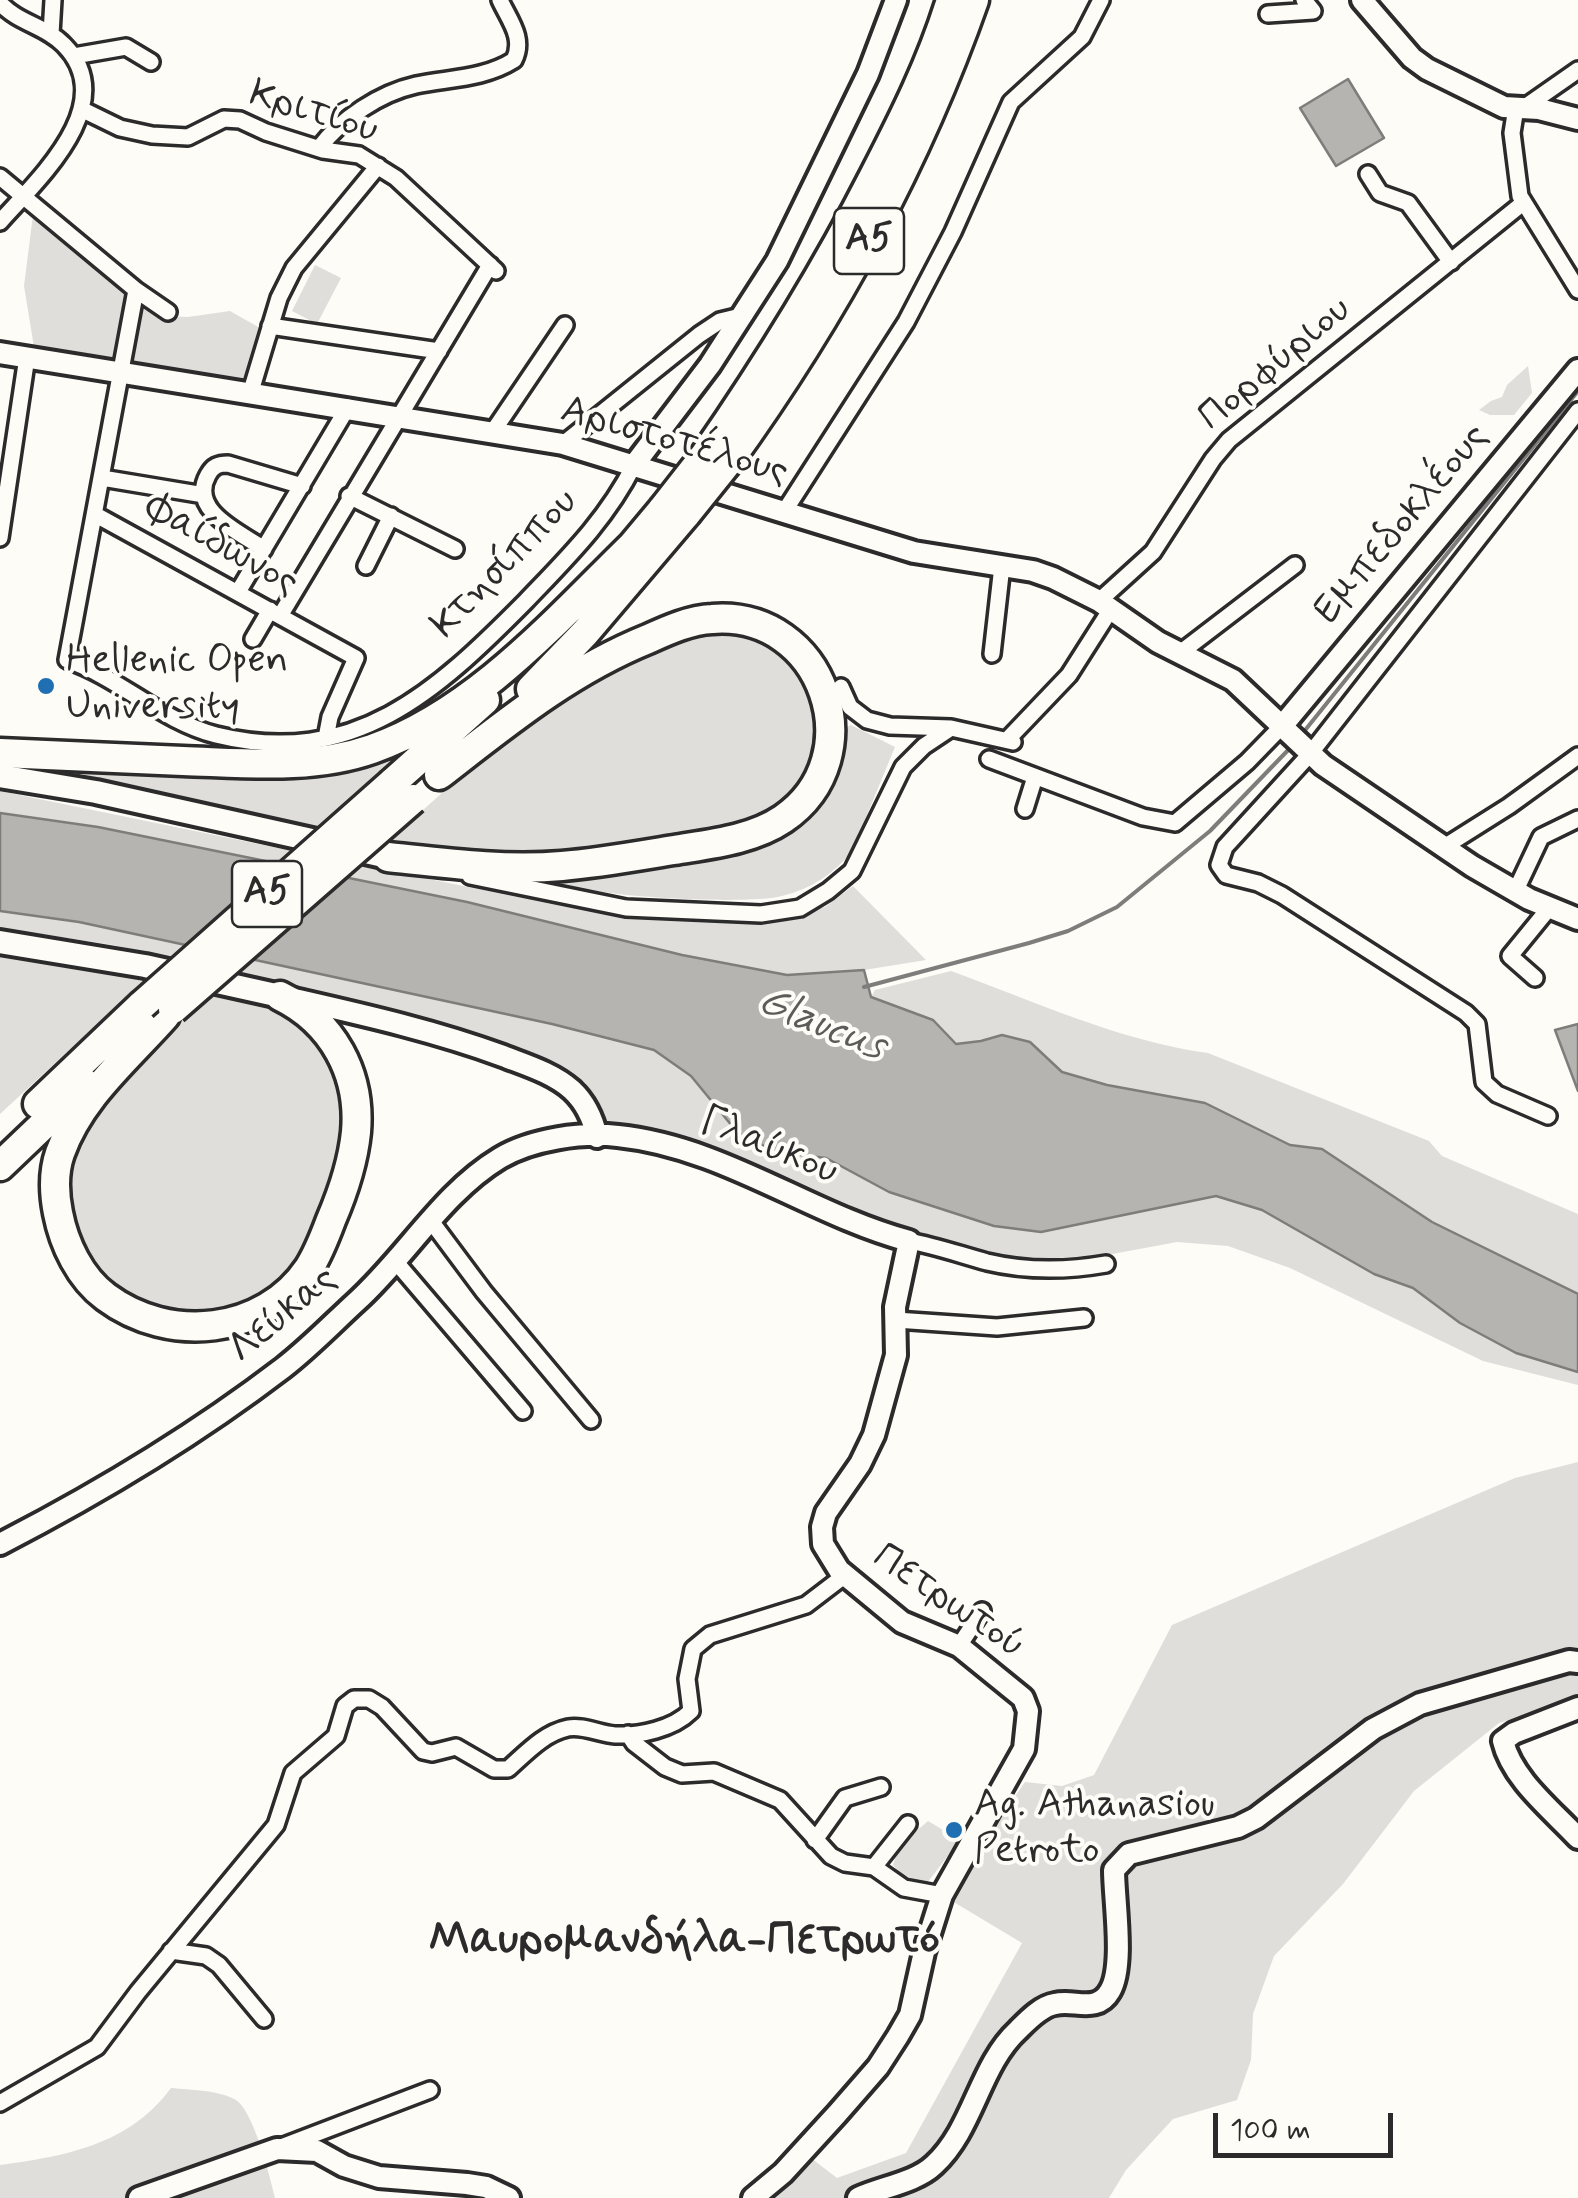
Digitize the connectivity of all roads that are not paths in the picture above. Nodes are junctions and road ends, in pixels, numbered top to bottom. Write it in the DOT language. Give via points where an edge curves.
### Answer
graph roads {
  1 [pos="53,0"];
  2 [pos="500,0"];
  3 [pos="896,0"];
  4 [pos="951,0"];
  5 [pos="974,0"];
  6 [pos="1101,0"];
  7 [pos="1304,0"];
  8 [pos="1362,0"];
  9 [pos="0,3"];
  10 [pos="1268,14"];
  11 [pos="51,34"];
  12 [pos="74,56"];
  13 [pos="151,62"];
  14 [pos="1578,70"];
  15 [pos="1526,108"];
  16 [pos="81,109"];
  17 [pos="1578,119"];
  18 [pos="319,148"];
  19 [pos="378,166"];
  20 [pos="1368,174"];
  21 [pos="0,177"];
  22 [pos="23,196"];
  23 [pos="1523,203"];
  24 [pos="0,222"];
  25 [pos="1451,262"];
  26 [pos="136,290"];
  27 [pos="1578,290"];
  28 [pos="168,312"];
  29 [pos="744,315"];
  30 [pos="565,324"];
  31 [pos="270,326"];
  32 [pos="439,351"];
  33 [pos="0,353"];
  34 [pos="27,357"];
  35 [pos="1578,370"];
  36 [pos="121,372"];
  37 [pos="251,391"];
  38 [pos="348,407"];
  39 [pos="1578,412"];
  40 [pos="399,416"];
  41 [pos="494,430"];
  42 [pos="564,444"];
  43 [pos="715,460"];
  44 [pos="634,465"];
  45 [pos="102,478"];
  46 [pos="302,486"];
  47 [pos="3,492"];
  48 [pos="204,495"];
  49 [pos="350,496"];
  50 [pos="674,512"];
  51 [pos="784,512"];
  52 [pos="96,514"];
  53 [pos="391,516"];
  54 [pos="0,538"];
  55 [pos="635,543"];
  56 [pos="264,549"];
  57 [pos="455,549"];
  58 [pos="1294,565"];
  59 [pos="366,566"];
  60 [pos="1002,566"];
  61 [pos="238,592"];
  62 [pos="1105,605"];
  63 [pos="275,613"];
  64 [pos="253,639"];
  65 [pos="1180,653"];
  66 [pos="992,654"];
  67 [pos="841,687"];
  68 [pos="188,726"];
  69 [pos="1285,727"];
  70 [pos="952,728"];
  71 [pos="326,738"];
  72 [pos="1308,751"];
  73 [pos="0,753"];
  74 [pos="1578,756"];
  75 [pos="990,759"];
  76 [pos="440,775"];
  77 [pos="0,776"];
  78 [pos="1035,777"];
  79 [pos="403,791"];
  80 [pos="1026,809"];
  81 [pos="1578,818"];
  82 [pos="1444,847"];
  83 [pos="388,857"];
  84 [pos="1515,892"];
  85 [pos="1550,907"];
  86 [pos="1578,919"];
  87 [pos="0,942"];
  88 [pos="1535,978"];
  89 [pos="280,996"];
  90 [pos="160,1010"];
  91 [pos="1548,1116"];
  92 [pos="597,1137"];
  93 [pos="0,1140"];
  94 [pos="0,1166"];
  95 [pos="431,1221"];
  96 [pos="909,1241"];
  97 [pos="396,1262"];
  98 [pos="1106,1264"];
  99 [pos="1084,1318"];
  100 [pos="896,1320"];
  101 [pos="523,1412"];
  102 [pos="591,1420"];
  103 [pos="0,1544"];
  104 [pos="844,1576"];
  105 [pos="982,1611"];
  106 [pos="959,1646"];
  107 [pos="1578,1662"];
  108 [pos="1578,1708"];
  109 [pos="628,1734"];
  110 [pos="849,1780"];
  111 [pos="881,1788"];
  112 [pos="845,1798"];
  113 [pos="908,1824"];
  114 [pos="1578,1838"];
  115 [pos="815,1840"];
  116 [pos="874,1867"];
  117 [pos="942,1895"];
  118 [pos="171,1952"];
  119 [pos="264,2019"];
  120 [pos="430,2090"];
  121 [pos="0,2103"];
  122 [pos="278,2149"];
  123 [pos="139,2198"];
  124 [pos="509,2198"];
  125 [pos="754,2198"];
  126 [pos="858,2198"];
  1 -- 11 [label="street"];
  2 -- 18 [label="street" via="518,37 514,60 396,92 344,122"];
  3 -- 29 [label="street, Κτησίππου" via="809,200"];
  4 -- 43 [label="highway, Α5" via="919,88 831,260"];
  5 -- 43 [label="highway, Α5" via="933,108 870,239 793,370"];
  6 -- 51 [label="street" via="1082,37 1011,102 906,322"];
  7 -- 10 [label="street" via="1313,11"];
  8 -- 15 [label="street" via="1421,65 1495,104"];
  9 -- 11 [label="street"];
  11 -- 12 [label="street"];
  12 -- 13 [label="street" via="126,47"];
  12 -- 16 [label="street"];
  14 -- 15 [label="street"];
  15 -- 17 [label="street"];
  15 -- 23 [label="street" via="1512,126"];
  16 -- 18 [label="street, Κριτίου" via="152,135 188,137 240,120"];
  16 -- 22 [label="street" via="63,150"];
  18 -- 19 [label="street, Κριτίου"];
  19 -- 31 [label="street" via="298,262"];
  19 -- 32 [label="street, Κριτίου" via="493,268"];
  20 -- 25 [label="street" via="1380,193 1408,203"];
  21 -- 22 [label="street"];
  22 -- 24 [label="street"];
  22 -- 26 [label="street"];
  23 -- 25 [label="street, Πορφύριου"];
  23 -- 27 [label="street"];
  25 -- 62 [label="street, Πορφύριου" via="1230,440 1153,552"];
  26 -- 28 [label="street"];
  26 -- 36 [label="street"];
  29 -- 42 [label="street" via="700,335"];
  29 -- 44 [label="street, Κτησίππου"];
  30 -- 41 [label="street"];
  31 -- 32 [label="street"];
  31 -- 37 [label="street"];
  32 -- 40 [label="street"];
  33 -- 34 [label="street, Αριστοτέλους"];
  34 -- 36 [label="street, Αριστοτέλους"];
  34 -- 47 [label="street"];
  35 -- 69 [label="street, Εμπεδοκλέους"];
  36 -- 37 [label="street, Αριστοτέλους"];
  36 -- 45 [label="street"];
  37 -- 38 [label="street, Αριστοτέλους"];
  38 -- 40 [label="street, Αριστοτέλους"];
  38 -- 46 [label="street"];
  39 -- 72 [label="street"];
  40 -- 41 [label="street, Αριστοτέλους"];
  40 -- 49 [label="street"];
  41 -- 42 [label="street, Αριστοτέλους"];
  42 -- 44 [label="street, Αριστοτέλους"];
  43 -- 50 [label="highway, Α5, bridge"];
  44 -- 51 [label="street, Αριστοτέλους"];
  44 -- 71 [label="street, Κτησίππου" via="586,539 458,667 398,711"];
  45 -- 48 [label="street"];
  45 -- 52 [label="street"];
  46 -- 48 [label="street" via="223,464 209,473"];
  46 -- 56 [label="street"];
  47 -- 54 [label="street"];
  48 -- 56 [label="street" via="212,512"];
  49 -- 53 [label="street"];
  49 -- 63 [label="street"];
  50 -- 55 [label="highway, Α5"];
  50 -- 76 [label="highway, Α5" via="585,633"];
  51 -- 60 [label="street, Αριστοτέλους" via="914,552"];
  52 -- 61 [label="street, Φαίδωνος"];
  52 -- 68 [label="street, Φαίδωνος" via="67,660"];
  53 -- 57 [label="street"];
  53 -- 59 [label="street"];
  55 -- 73 [label="highway" via="484,682 421,726 374,748 280,763"];
  55 -- 79 [label="highway, Α5"];
  56 -- 61 [label="street"];
  58 -- 65 [label="street"];
  60 -- 62 [label="street, Αριστοτέλους" via="1053,578"];
  60 -- 66 [label="street"];
  61 -- 63 [label="street, Φαίδωνος"];
  62 -- 65 [label="street, Αριστοτέλους"];
  62 -- 70 [label="street, Πορφύριου" via="1069,674 1010,741"];
  63 -- 64 [label="street"];
  63 -- 71 [label="street, Φαίδωνος" via="356,658"];
  65 -- 69 [label="street, Αριστοτέλους" via="1234,680"];
  67 -- 70 [label="street" via="850,708 866,720"];
  68 -- 71 [label="street, Κτησίππου" via="258,741"];
  69 -- 72 [label="street, Αριστοτέλους"];
  69 -- 78 [label="street" via="1175,823"];
  70 -- 83 [label="street" via="904,767 852,871 800,908 762,914 626,908"];
  72 -- 82 [label="street"];
  72 -- 91 [label="street" via="1224,847 1220,870 1282,895 1466,1013 1477,1024 1484,1082"];
  74 -- 82 [label="street"];
  75 -- 78 [label="street"];
  76 -- 79 [label="highway, Α5"];
  76 -- 83 [label="highway" via="560,682 630,646 706,619 754,622 792,643 818,676 829,712 826,757 803,802 752,834 559,866"];
  77 -- 83 [label="main road"];
  78 -- 80 [label="street"];
  79 -- 90 [label="highway, Α5, bridge"];
  81 -- 84 [label="street" via="1541,837"];
  82 -- 84 [label="street"];
  84 -- 85 [label="street"];
  85 -- 86 [label="street"];
  85 -- 88 [label="street" via="1510,956"];
  87 -- 89 [label="main road"];
  89 -- 90 [label="highway" via="310,1014 344,1056 353,1080 356,1137 336,1209 308,1269 272,1304 228,1325 163,1323 105,1296 76,1262 61,1230 54,1181 59,1157 82,1106"];
  89 -- 92 [label="street" via="430,1032 538,1070 575,1093"];
  90 -- 93 [label="highway, Α5"];
  90 -- 94 [label="highway, Α5"];
  92 -- 95 [label="street, Λεύκας" via="538,1143 507,1154"];
  92 -- 96 [label="street, Γλαύκου" via="689,1150"];
  95 -- 97 [label="street, Λεύκας"];
  95 -- 102 [label="street"];
  96 -- 98 [label="street" via="1022,1267"];
  96 -- 100 [label="street, Πετρωτού"];
  97 -- 101 [label="street"];
  97 -- 103 [label="street, Λεύκας" via="284,1368 127,1476"];
  99 -- 100 [label="street" via="997,1327"];
  100 -- 104 [label="street, Πετρωτού" via="896,1355 872,1444 823,1519 825,1550"];
  104 -- 106 [label="street, Πετρωτού" via="902,1622"];
  104 -- 109 [label="street" via="806,1605 710,1635 693,1649 691,1711 664,1728"];
  105 -- 106 [label="street"];
  106 -- 117 [label="street, Πετρωτού" via="1023,1698 1028,1722 1016,1768"];
  107 -- 126 [label="street" via="1420,1704 1373,1728 1256,1818 1128,1854 1114,1870 1116,1977 1109,1994 1085,2005 1054,2004 1031,2017 997,2054 975,2104 934,2166"];
  108 -- 114 [label="street" via="1503,1741 1524,1780"];
  109 -- 115 [label="street" via="664,1767 682,1774 714,1772 780,1800"];
  109 -- 118 [label="street" via="572,1727 548,1735 508,1768 494,1768 456,1747 424,1751 382,1707 354,1700 345,1706 336,1736 293,1773 276,1826"];
  110 -- 112 [label="street"];
  111 -- 112 [label="street"];
  112 -- 115 [label="street"];
  113 -- 116 [label="street"];
  115 -- 116 [label="street" via="845,1863"];
  116 -- 117 [label="street" via="904,1888"];
  117 -- 125 [label="street, Πετρωτού" via="910,2015 888,2052"];
  118 -- 119 [label="street" via="206,1956 219,1965"];
  118 -- 121 [label="street" via="97,2047"];
  120 -- 122 [label="street"];
  122 -- 123 [label="street"];
  122 -- 124 [label="street" via="318,2151 379,2177 486,2187"];
}
